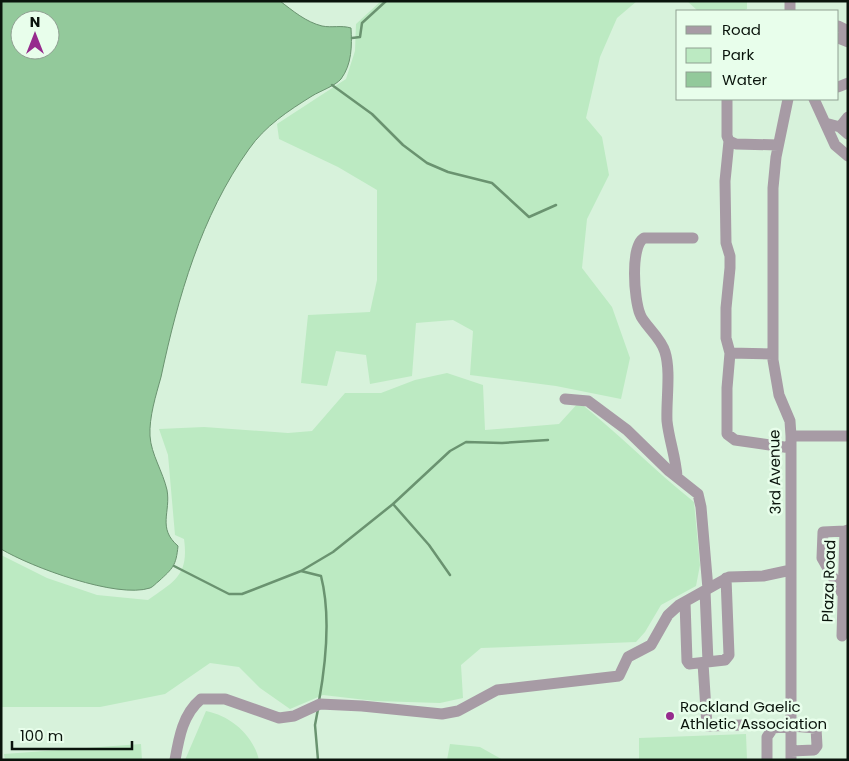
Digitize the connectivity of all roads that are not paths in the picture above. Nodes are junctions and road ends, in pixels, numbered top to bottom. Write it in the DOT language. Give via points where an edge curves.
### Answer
graph roads {
  1 [pos="727,100"];
  2 [pos="788,100"];
  3 [pos="814,100"];
  4 [pos="848,118"];
  5 [pos="825,123"];
  6 [pos="844,130"];
  7 [pos="729,141"];
  8 [pos="778,145"];
  9 [pos="848,156"];
  10 [pos="693,238"];
  11 [pos="730,353"];
  12 [pos="773,354"];
  13 [pos="565,400"];
  14 [pos="848,436"];
  15 [pos="791,442"];
  16 [pos="677,477"];
  17 [pos="846,530"];
  18 [pos="791,570"];
  19 [pos="726,578"];
  20 [pos="706,590"];
  21 [pos="842,594"];
  22 [pos="685,602"];
  23 [pos="842,636"];
  24 [pos="706,663"];
  25 [pos="742,725"];
  26 [pos="791,726"];
  27 [pos="791,756"];
  28 [pos="176,760"];
  29 [pos="766,760"];
  1 -- 7 [label="street"];
  2 -- 8 [label="street, 3rd Avenue"];
  3 -- 5 [label="street"];
  4 -- 6 [label="street"];
  5 -- 6 [label="street"];
  5 -- 9 [label="street" via="835,145"];
  7 -- 8 [label="street"];
  7 -- 11 [label="street" via="725,181 726,243 730,256 726,338"];
  8 -- 12 [label="street, 3rd Avenue" via="773,188"];
  10 -- 16 [label="street" via="644,238 639,240 634,252 640,316 654,330 665,352 667,420"];
  11 -- 12 [label="street"];
  11 -- 15 [label="street" via="727,434 735,440"];
  12 -- 15 [label="street, 3rd Avenue" via="779,395 790,421"];
  13 -- 16 [label="street" via="588,400 627,430"];
  14 -- 15 [label="street"];
  15 -- 18 [label="street, 3rd Avenue"];
  16 -- 20 [label="street" via="698,494"];
  17 -- 21 [label="street, Plaza Road"];
  17 -- 21 [label="street" via="823,532 822,558"];
  18 -- 19 [label="street" via="763,576"];
  18 -- 26 [label="street, 3rd Avenue"];
  19 -- 20 [label="street"];
  19 -- 24 [label="street" via="728,655 725,660"];
  20 -- 22 [label="street"];
  20 -- 24 [label="street"];
  21 -- 23 [label="street, Plaza Road"];
  22 -- 24 [label="street" via="687,661 689,664"];
  22 -- 28 [label="street" via="668,615 651,645 628,657 619,676 497,690 458,711 442,714 320,704 294,716 279,718 225,699 201,699 185,719"];
  24 -- 25 [label="street" via="707,726"];
  26 -- 27 [label="street, 3rd Avenue"];
  26 -- 27 [label="street" via="812,726 817,732 814,750"];
  26 -- 29 [label="street" via="773,728 767,737"];
}
